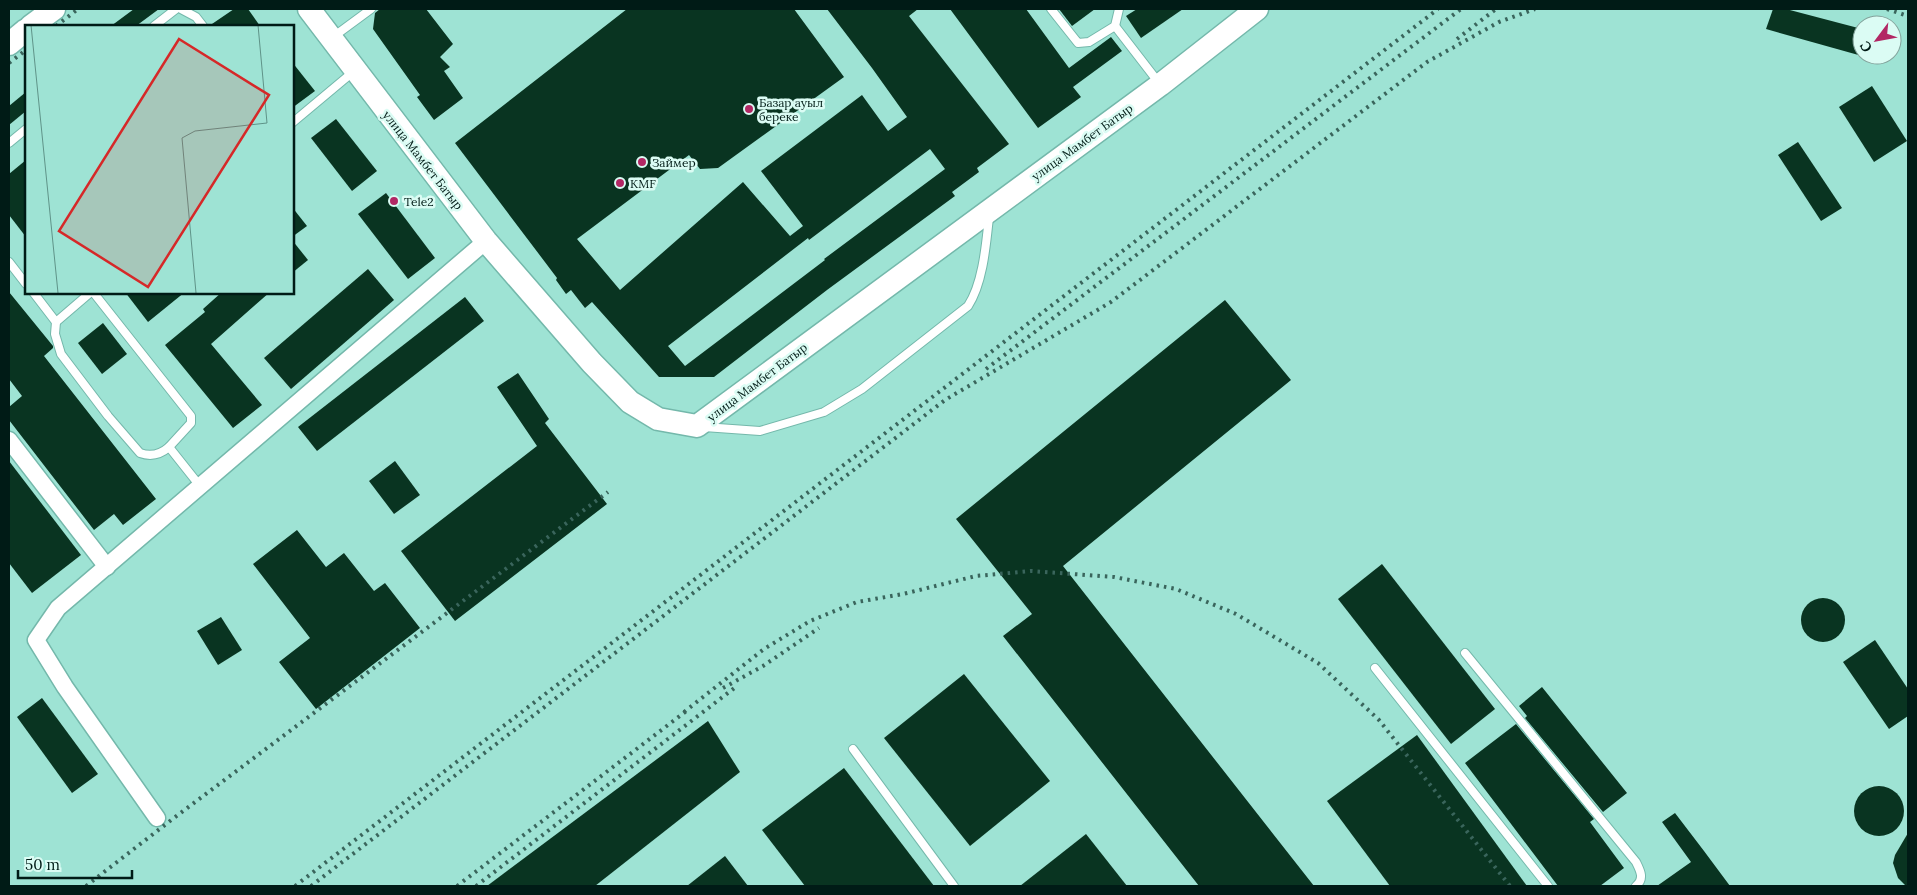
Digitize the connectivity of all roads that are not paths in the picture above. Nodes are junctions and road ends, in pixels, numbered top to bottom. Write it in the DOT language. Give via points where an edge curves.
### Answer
graph roads {
  1 [pos="54,9"];
  2 [pos="176,9"];
  3 [pos="181,9"];
  4 [pos="309,9"];
  5 [pos="371,9"];
  6 [pos="1051,9"];
  7 [pos="1119,9"];
  8 [pos="1257,9"];
  9 [pos="33,25"];
  10 [pos="155,25"];
  11 [pos="202,25"];
  12 [pos="1115,26"];
  13 [pos="25,31"];
  14 [pos="331,38"];
  15 [pos="9,44"];
  16 [pos="354,70"];
  17 [pos="1160,85"];
  18 [pos="294,121"];
  19 [pos="25,129"];
  20 [pos="9,143"];
  21 [pos="990,210"];
  22 [pos="486,242"];
  23 [pos="9,262"];
  24 [pos="25,283"];
  25 [pos="35,294"];
  26 [pos="90,294"];
  27 [pos="94,294"];
  28 [pos="56,322"];
  29 [pos="697,426"];
  30 [pos="9,440"];
  31 [pos="169,447"];
  32 [pos="200,486"];
  33 [pos="108,567"];
  34 [pos="1466,652"];
  35 [pos="1375,668"];
  36 [pos="853,749"];
  37 [pos="157,818"];
  38 [pos="954,886"];
  39 [pos="1548,886"];
  40 [pos="1636,886"];
  1 -- 9 [label="main road"];
  2 -- 10 [label="lane"];
  3 -- 11 [label="lane" via="196,17"];
  4 -- 14 [label="main road, улица Мамбет Батыр"];
  5 -- 14 [label="lane"];
  6 -- 12 [label="lane" via="1078,43 1088,42"];
  7 -- 12 [label="lane"];
  8 -- 17 [label="main road, улица Мамбет Батыр"];
  12 -- 17 [label="lane"];
  13 -- 15 [label="main road"];
  14 -- 16 [label="main road, улица Мамбет Батыр"];
  16 -- 18 [label="lane"];
  16 -- 22 [label="main road, улица Мамбет Батыр"];
  17 -- 21 [label="main road, улица Мамбет Батыр"];
  19 -- 20 [label="lane"];
  21 -- 29 [label="main road, улица Мамбет Батыр"];
  21 -- 29 [label="lane" via="977,287 968,306 862,389 824,412 760,431"];
  22 -- 29 [label="main road, улица Мамбет Батыр" via="630,402 658,419"];
  22 -- 32 [label="street"];
  23 -- 24 [label="lane"];
  25 -- 28 [label="lane"];
  26 -- 28 [label="lane"];
  27 -- 31 [label="lane" via="191,416 191,423"];
  28 -- 31 [label="lane" via="55,334 61,354 140,453 156,454"];
  30 -- 33 [label="street"];
  31 -- 32 [label="lane"];
  32 -- 33 [label="street"];
  33 -- 37 [label="street" via="58,608 36,640"];
  34 -- 40 [label="lane" via="1636,862 1642,873"];
  35 -- 39 [label="lane"];
  36 -- 38 [label="lane"];
}
